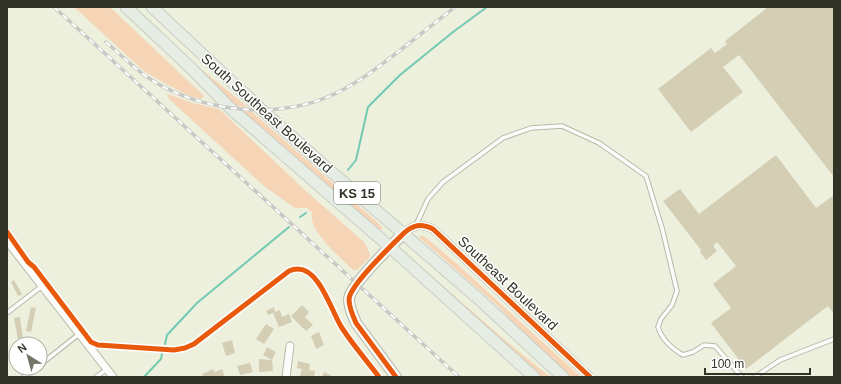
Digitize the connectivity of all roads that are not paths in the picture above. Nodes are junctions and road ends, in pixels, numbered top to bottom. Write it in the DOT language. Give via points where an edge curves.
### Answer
graph roads {
  1 [pos="126,7"];
  2 [pos="152,7"];
  3 [pos="416,225"];
  4 [pos="404,233"];
  5 [pos="7,241"];
  6 [pos="390,247"];
  7 [pos="42,286"];
  8 [pos="7,314"];
  9 [pos="80,334"];
  10 [pos="834,339"];
  11 [pos="290,346"];
  12 [pos="48,359"];
  13 [pos="107,369"];
  14 [pos="96,377"];
  15 [pos="113,377"];
  16 [pos="286,377"];
  17 [pos="396,377"];
  18 [pos="534,377"];
  19 [pos="563,377"];
  20 [pos="590,377"];
  21 [pos="742,377"];
  22 [pos="755,377"];
  1 -- 6 [label="main road, South Southeast Boulevard / KS 15" via="230,108"];
  2 -- 4 [label="main road, South Southeast Boulevard / KS 15" via="273,120"];
  3 -- 4 [label="street"];
  3 -- 20 [label="street, Southeast Boulevard" via="433,229"];
  3 -- 21 [label="lane" via="428,199 443,182 503,138 531,128 562,126 599,143 646,176 677,291 672,305 661,319 658,327 660,335 673,349 683,354 693,352 704,345 715,346"];
  4 -- 6 [label="street"];
  4 -- 19 [label="main road, South Southeast Boulevard / KS 15"];
  5 -- 7 [label="street"];
  6 -- 17 [label="street" via="357,283 349,298 356,323"];
  6 -- 18 [label="main road, South Southeast Boulevard / KS 15"];
  7 -- 8 [label="lane"];
  7 -- 9 [label="street"];
  9 -- 12 [label="lane"];
  9 -- 13 [label="street"];
  10 -- 22 [label="lane" via="780,360"];
  11 -- 16 [label="street"];
  13 -- 14 [label="lane"];
  13 -- 15 [label="street"];
}
